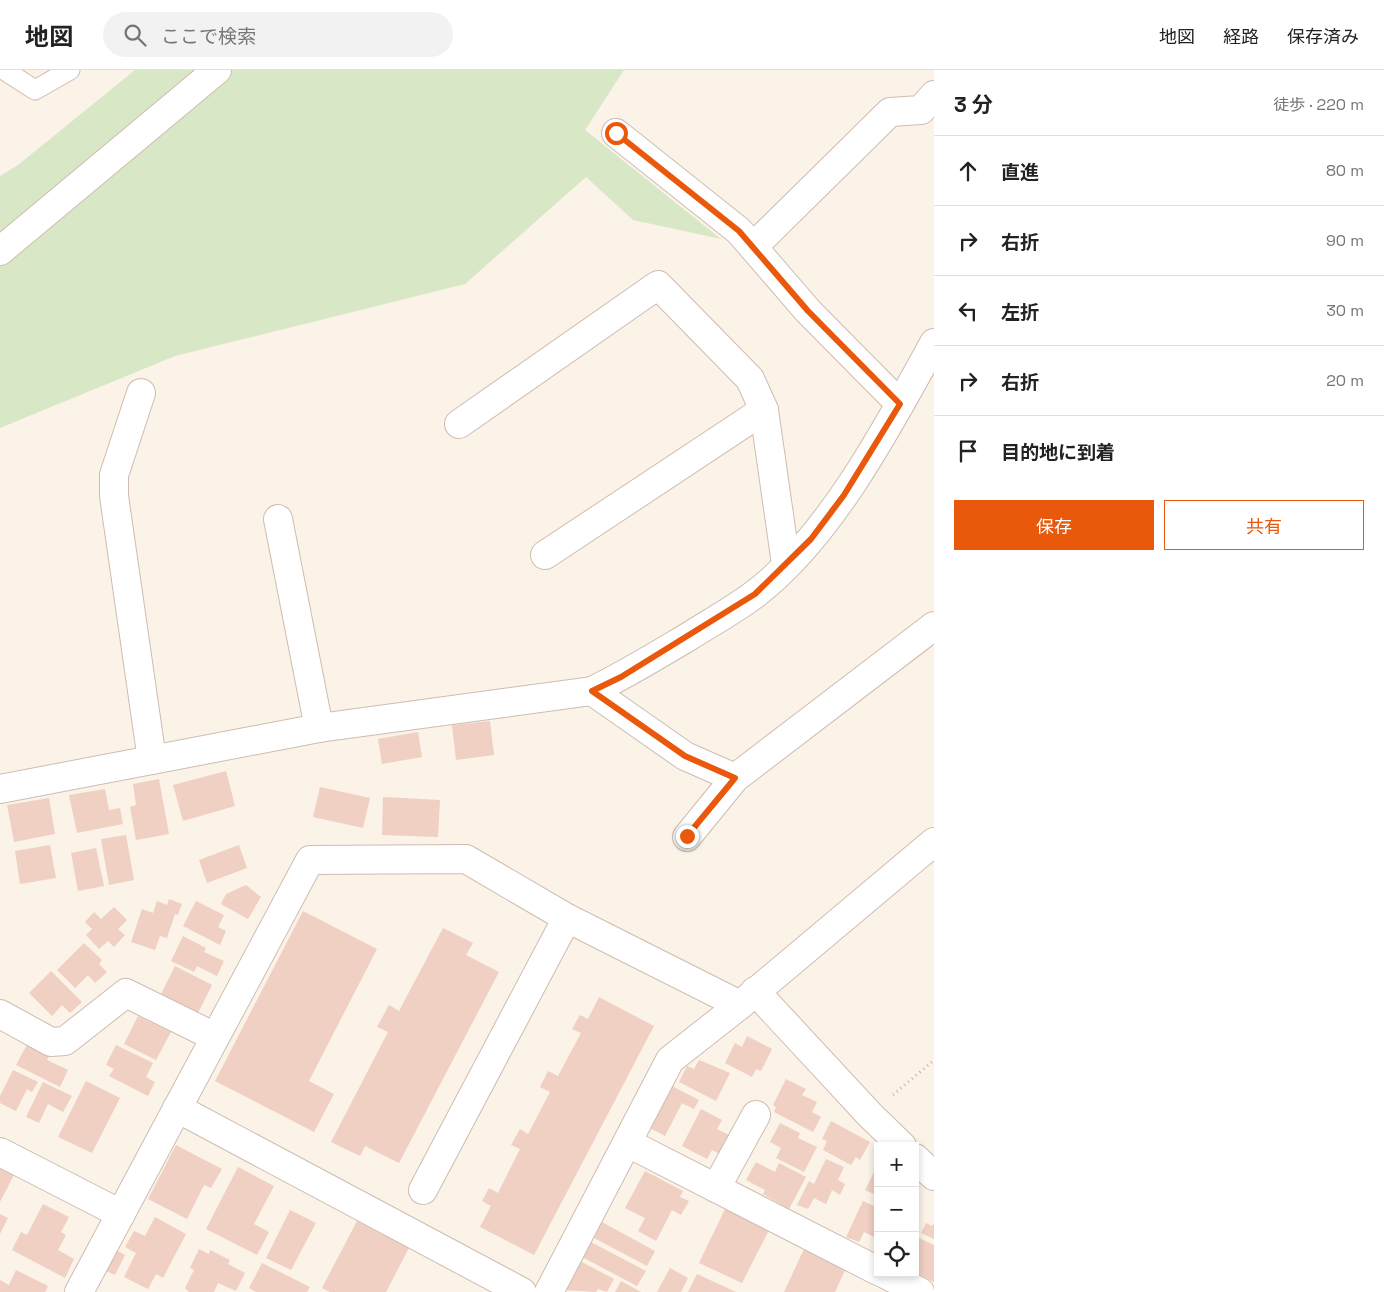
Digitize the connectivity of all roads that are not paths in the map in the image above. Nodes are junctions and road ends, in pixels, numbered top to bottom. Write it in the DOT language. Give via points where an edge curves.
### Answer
graph roads {
  1 [pos="4,70"];
  2 [pos="70,70"];
  3 [pos="217,70"];
  4 [pos="934,95"];
  5 [pos="616,133"];
  6 [pos="753,247"];
  7 [pos="0,251"];
  8 [pos="934,343"];
  9 [pos="141,393"];
  10 [pos="900,404"];
  11 [pos="764,410"];
  12 [pos="458,424"];
  13 [pos="278,519"];
  14 [pos="545,555"];
  15 [pos="786,564"];
  16 [pos="934,626"];
  17 [pos="592,691"];
  18 [pos="319,728"];
  19 [pos="152,760"];
  20 [pos="735,778"];
  21 [pos="1,784"];
  22 [pos="687,836"];
  23 [pos="934,842"];
  24 [pos="567,918"];
  25 [pos="748,998"];
  26 [pos="0,1014"];
  27 [pos="215,1037"];
  28 [pos="177,1108"];
  29 [pos="756,1115"];
  30 [pos="898,1142"];
  31 [pos="628,1143"];
  32 [pos="0,1152"];
  33 [pos="919,1162"];
  34 [pos="934,1176"];
  35 [pos="716,1188"];
  36 [pos="423,1190"];
  37 [pos="121,1214"];
  38 [pos="874,1269"];
  39 [pos="891,1277"];
  40 [pos="87,1289"];
  41 [pos="522,1292"];
  42 [pos="549,1292"];
  43 [pos="920,1292"];
  1 -- 2 [label="lane" via="35,90"];
  3 -- 7 [label="street"];
  4 -- 6 [label="street" via="921,110 890,112"];
  5 -- 6 [label="street" via="739,231"];
  6 -- 10 [label="street" via="808,311"];
  8 -- 10 [label="street"];
  9 -- 19 [label="street" via="114,475 114,496"];
  10 -- 15 [label="street" via="844,495 811,539"];
  11 -- 12 [label="street" via="750,379 658,284"];
  11 -- 14 [label="street"];
  11 -- 15 [label="street"];
  13 -- 18 [label="street"];
  15 -- 17 [label="street" via="755,594 621,677"];
  16 -- 20 [label="street"];
  17 -- 18 [label="street"];
  17 -- 20 [label="street" via="685,756"];
  18 -- 19 [label="street"];
  19 -- 21 [label="street"];
  20 -- 22 [label="street"];
  23 -- 25 [label="street"];
  24 -- 25 [label="street"];
  24 -- 27 [label="street" via="466,859 310,860"];
  24 -- 36 [label="street"];
  25 -- 30 [label="street"];
  25 -- 31 [label="street" via="670,1060"];
  26 -- 27 [label="street" via="51,1042 65,1040 126,993"];
  27 -- 28 [label="street"];
  28 -- 37 [label="street"];
  28 -- 41 [label="street"];
  29 -- 35 [label="street"];
  31 -- 35 [label="street"];
  31 -- 42 [label="street"];
  32 -- 37 [label="street"];
  33 -- 34 [label="street"];
  35 -- 38 [label="street"];
  37 -- 40 [label="street"];
  39 -- 43 [label="street"];
}
